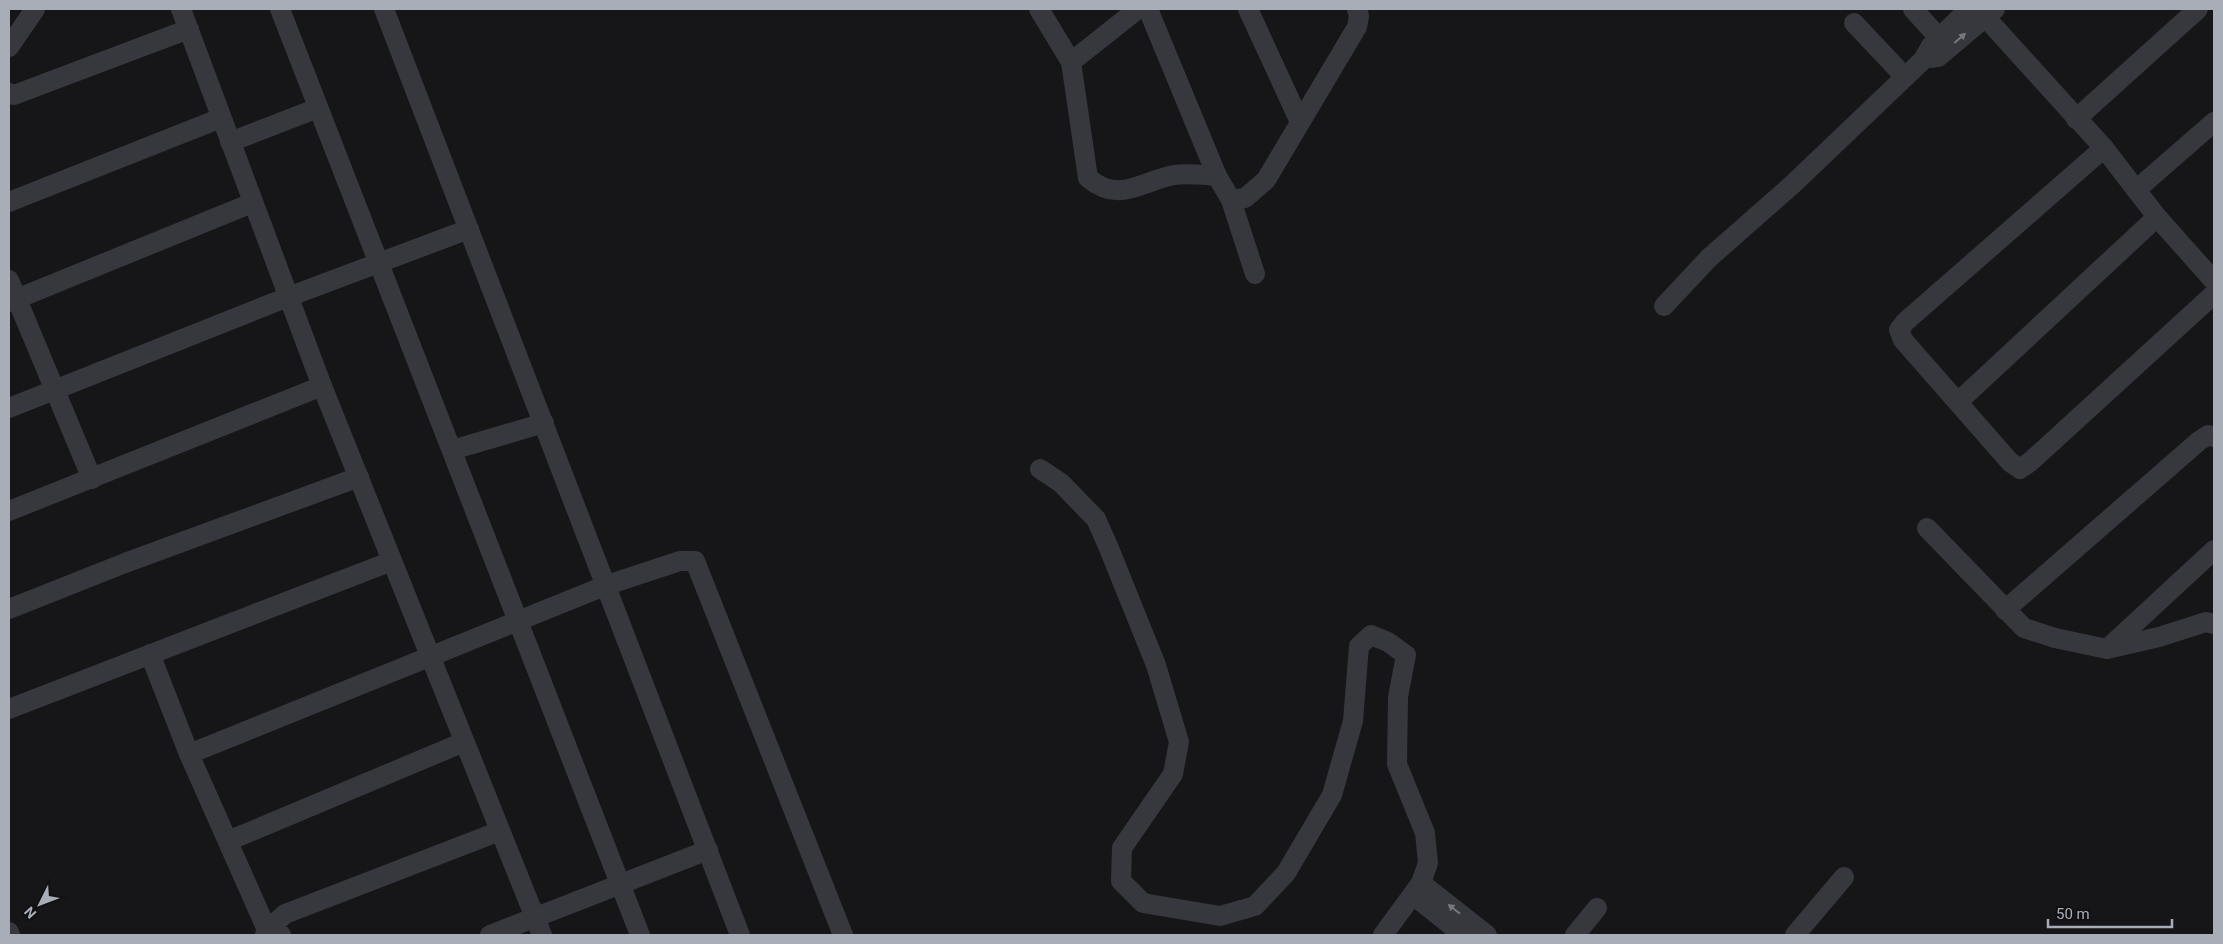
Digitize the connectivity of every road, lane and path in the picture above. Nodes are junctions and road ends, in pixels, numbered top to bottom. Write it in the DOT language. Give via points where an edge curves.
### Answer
graph roads {
  1 [pos="35,9"];
  2 [pos="181,9"];
  3 [pos="280,9"];
  4 [pos="384,9"];
  5 [pos="1039,9"];
  6 [pos="1138,9"];
  7 [pos="1148,9"];
  8 [pos="1248,9"];
  9 [pos="1357,9"];
  10 [pos="1913,9"];
  11 [pos="2198,9"];
  12 [pos="1982,11"];
  13 [pos="1854,24"];
  14 [pos="189,29"];
  15 [pos="1939,38"];
  16 [pos="9,47"];
  17 [pos="1923,60"];
  18 [pos="1071,62"];
  19 [pos="1905,76"];
  20 [pos="9,93"];
  21 [pos="318,108"];
  22 [pos="221,118"];
  23 [pos="2076,118"];
  24 [pos="1300,122"];
  25 [pos="2214,122"];
  26 [pos="230,142"];
  27 [pos="2104,148"];
  28 [pos="1216,176"];
  29 [pos="2136,190"];
  30 [pos="1231,200"];
  31 [pos="9,202"];
  32 [pos="252,203"];
  33 [pos="2157,217"];
  34 [pos="469,229"];
  35 [pos="2207,259"];
  36 [pos="380,262"];
  37 [pos="1255,274"];
  38 [pos="9,280"];
  39 [pos="2214,281"];
  40 [pos="2214,294"];
  41 [pos="288,297"];
  42 [pos="12,300"];
  43 [pos="1664,306"];
  44 [pos="322,386"];
  45 [pos="54,390"];
  46 [pos="1958,402"];
  47 [pos="9,408"];
  48 [pos="544,423"];
  49 [pos="2214,437"];
  50 [pos="452,450"];
  51 [pos="1040,469"];
  52 [pos="360,477"];
  53 [pos="92,479"];
  54 [pos="9,511"];
  55 [pos="1927,528"];
  56 [pos="2214,550"];
  57 [pos="392,561"];
  58 [pos="607,585"];
  59 [pos="9,609"];
  60 [pos="2005,610"];
  61 [pos="520,621"];
  62 [pos="2214,624"];
  63 [pos="2107,648"];
  64 [pos="150,654"];
  65 [pos="429,657"];
  66 [pos="9,709"];
  67 [pos="464,742"];
  68 [pos="189,754"];
  69 [pos="500,831"];
  70 [pos="228,841"];
  71 [pos="708,850"];
  72 [pos="1844,877"];
  73 [pos="621,884"];
  74 [pos="1417,889"];
  75 [pos="1597,908"];
  76 [pos="538,926"];
  77 [pos="9,932"];
  78 [pos="271,933"];
  79 [pos="10,935"];
  80 [pos="490,935"];
  81 [pos="640,935"];
  82 [pos="740,935"];
  83 [pos="843,935"];
  84 [pos="1383,935"];
  85 [pos="1464,935"];
  86 [pos="1487,935"];
  87 [pos="1574,935"];
  88 [pos="1795,935"];
  1 -- 16 [label="street"];
  2 -- 14 [label="street"];
  3 -- 21 [label="street"];
  4 -- 34 [label="street"];
  5 -- 18 [label="street"];
  6 -- 18 [label="street"];
  7 -- 28 [label="street"];
  8 -- 24 [label="street"];
  9 -- 24 [label="street" via="1357,27"];
  10 -- 15 [label="street"];
  11 -- 23 [label="street"];
  12 -- 15 [label="street"];
  17 -- 12 [label="street, one-way" via="1938,57"];
  12 -- 23 [label="street"];
  13 -- 19 [label="street"];
  14 -- 20 [label="street" via="14,95"];
  14 -- 22 [label="street"];
  15 -- 17 [label="street"];
  17 -- 19 [label="street"];
  18 -- 28 [label="street" via="1088,178 1101,188 1120,192 1175,175"];
  19 -- 43 [label="street" via="1709,258"];
  21 -- 26 [label="street"];
  21 -- 36 [label="street"];
  22 -- 26 [label="street"];
  22 -- 31 [label="street"];
  23 -- 27 [label="street"];
  24 -- 30 [label="street" via="1266,180 1245,198"];
  25 -- 29 [label="street"];
  26 -- 32 [label="street"];
  27 -- 29 [label="street"];
  27 -- 46 [label="street" via="1904,322 1899,330 1903,340"];
  28 -- 30 [label="street"];
  29 -- 33 [label="street"];
  30 -- 37 [label="street"];
  32 -- 41 [label="street"];
  32 -- 42 [label="street"];
  33 -- 35 [label="street"];
  33 -- 46 [label="street"];
  34 -- 36 [label="street"];
  34 -- 48 [label="street"];
  35 -- 39 [label="street"];
  36 -- 41 [label="street"];
  36 -- 50 [label="street"];
  38 -- 42 [label="street"];
  40 -- 46 [label="street" via="2020,468 2010,462"];
  41 -- 44 [label="street"];
  41 -- 45 [label="street"];
  42 -- 45 [label="street"];
  44 -- 52 [label="street"];
  44 -- 53 [label="street"];
  45 -- 47 [label="street"];
  45 -- 53 [label="street"];
  48 -- 50 [label="street"];
  48 -- 58 [label="street"];
  49 -- 60 [label="street" via="2208,435 2199,441"];
  50 -- 61 [label="street"];
  51 -- 74 [label="street" via="1061,483 1096,519 1156,665 1179,742 1173,774 1122,848 1121,881 1143,903 1220,916 1254,906 1286,873 1332,795 1353,721 1359,646 1371,634 1406,656 1398,697 1398,764 1425,833 1428,863"];
  52 -- 57 [label="street"];
  52 -- 59 [label="street"];
  53 -- 54 [label="street"];
  55 -- 60 [label="street"];
  56 -- 63 [label="street"];
  57 -- 64 [label="street"];
  57 -- 65 [label="street"];
  58 -- 61 [label="street"];
  58 -- 71 [label="street"];
  58 -- 83 [label="street" via="680,561 695,561"];
  60 -- 63 [label="street" via="2024,628"];
  61 -- 65 [label="street"];
  61 -- 73 [label="street"];
  62 -- 63 [label="street" via="2206,622 2159,637"];
  64 -- 66 [label="street"];
  64 -- 68 [label="street"];
  65 -- 67 [label="street"];
  65 -- 68 [label="street"];
  67 -- 69 [label="street"];
  67 -- 70 [label="street"];
  68 -- 70 [label="street"];
  69 -- 76 [label="street"];
  69 -- 78 [label="street" via="286,914"];
  70 -- 78 [label="street"];
  71 -- 73 [label="street"];
  71 -- 82 [label="street"];
  72 -- 88 [label="street"];
  73 -- 76 [label="street"];
  73 -- 81 [label="street"];
  74 -- 84 [label="street"];
  74 -- 85 [label="street"];
  86 -- 74 [label="street, one-way"];
  75 -- 87 [label="street"];
  76 -- 80 [label="street"];
  77 -- 79 [label="street"];
}
